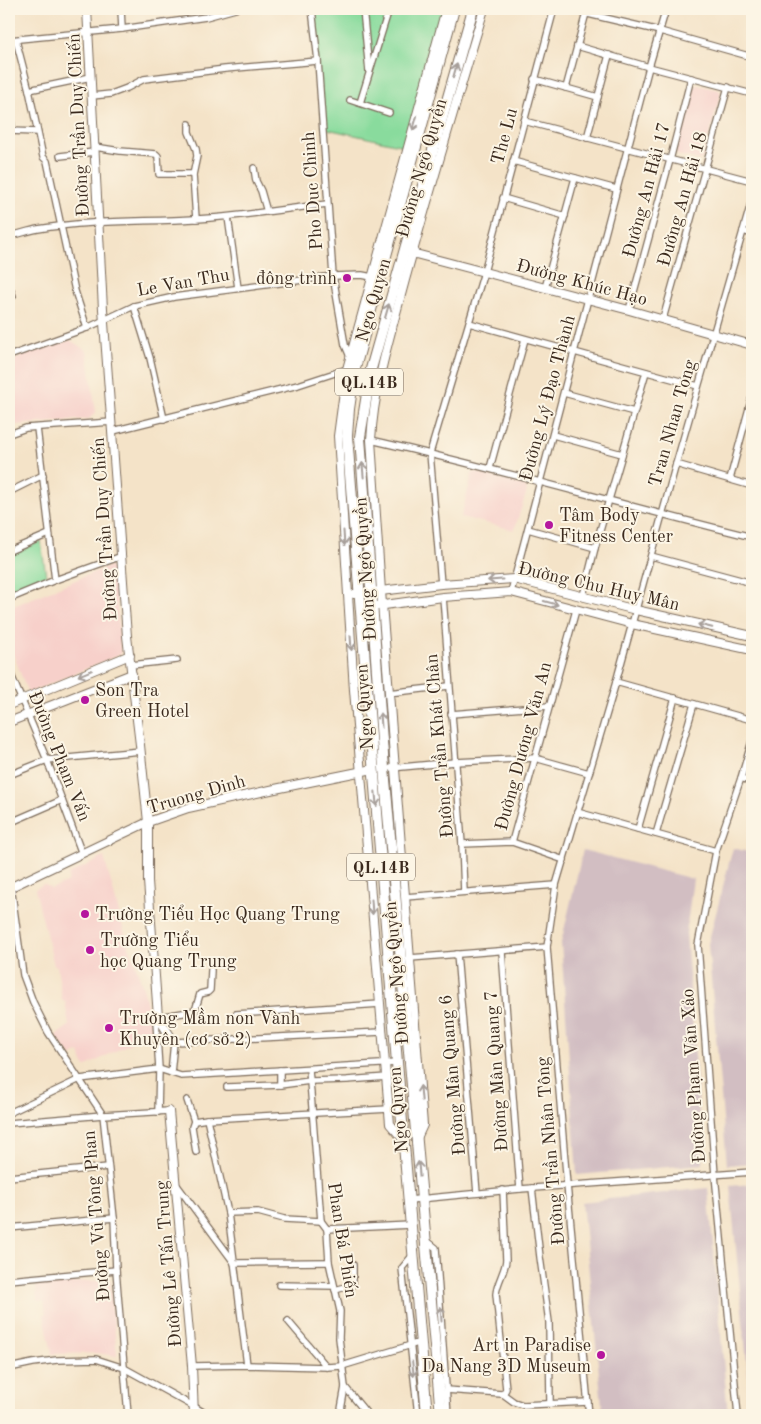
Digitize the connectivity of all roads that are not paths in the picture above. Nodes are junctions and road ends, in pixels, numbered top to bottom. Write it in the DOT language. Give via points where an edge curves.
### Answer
graph roads {
  1 [pos="87,9"];
  2 [pos="121,9"];
  3 [pos="235,9"];
  4 [pos="312,9"];
  5 [pos="363,9"];
  6 [pos="389,9"];
  7 [pos="446,9"];
  8 [pos="454,9"];
  9 [pos="473,9"];
  10 [pos="484,9"];
  11 [pos="554,9"];
  12 [pos="566,9"];
  13 [pos="666,9"];
  14 [pos="586,14"];
  15 [pos="122,29"];
  16 [pos="660,31"];
  17 [pos="88,32"];
  18 [pos="9,40"];
  19 [pos="16,40"];
  20 [pos="577,46"];
  21 [pos="610,55"];
  22 [pos="752,57"];
  23 [pos="318,61"];
  24 [pos="649,67"];
  25 [pos="369,75"];
  26 [pos="91,77"];
  27 [pos="691,78"];
  28 [pos="534,79"];
  29 [pos="728,87"];
  30 [pos="566,88"];
  31 [pos="28,90"];
  32 [pos="752,94"];
  33 [pos="92,96"];
  34 [pos="598,97"];
  35 [pos="350,100"];
  36 [pos="9,101"];
  37 [pos="360,103"];
  38 [pos="389,113"];
  39 [pos="524,121"];
  40 [pos="189,124"];
  41 [pos="11,131"];
  42 [pos="37,132"];
  43 [pos="586,138"];
  44 [pos="94,149"];
  45 [pos="628,149"];
  46 [pos="60,156"];
  47 [pos="670,160"];
  48 [pos="513,161"];
  49 [pos="254,168"];
  50 [pos="706,170"];
  51 [pos="193,175"];
  52 [pos="575,178"];
  53 [pos="752,181"];
  54 [pos="616,189"];
  55 [pos="503,198"];
  56 [pos="752,200"];
  57 [pos="327,204"];
  58 [pos="267,212"];
  59 [pos="565,216"];
  60 [pos="228,217"];
  61 [pos="196,219"];
  62 [pos="98,222"];
  63 [pos="61,226"];
  64 [pos="743,231"];
  65 [pos="752,234"];
  66 [pos="9,236"];
  67 [pos="408,252"];
  68 [pos="484,272"];
  69 [pos="333,276"];
  70 [pos="372,277"];
  71 [pos="9,286"];
  72 [pos="238,288"];
  73 [pos="545,288"];
  74 [pos="13,296"];
  75 [pos="588,300"];
  76 [pos="134,306"];
  77 [pos="629,310"];
  78 [pos="663,319"];
  79 [pos="104,320"];
  80 [pos="470,323"];
  81 [pos="87,328"];
  82 [pos="713,334"];
  83 [pos="525,339"];
  84 [pos="752,344"];
  85 [pos="574,353"];
  86 [pos="9,356"];
  87 [pos="350,357"];
  88 [pos="351,368"];
  89 [pos="646,372"];
  90 [pos="698,386"];
  91 [pos="564,393"];
  92 [pos="752,397"];
  93 [pos="751,405"];
  94 [pos="634,412"];
  95 [pos="164,419"];
  96 [pos="112,422"];
  97 [pos="37,428"];
  98 [pos="113,431"];
  99 [pos="9,434"];
  100 [pos="552,435"];
  101 [pos="371,440"];
  102 [pos="430,453"];
  103 [pos="622,454"];
  104 [pos="676,464"];
  105 [pos="490,468"];
  106 [pos="43,475"];
  107 [pos="730,479"];
  108 [pos="539,482"];
  109 [pos="752,486"];
  110 [pos="9,492"];
  111 [pos="609,500"];
  112 [pos="662,515"];
  113 [pos="528,529"];
  114 [pos="49,534"];
  115 [pos="752,537"];
  116 [pos="595,548"];
  117 [pos="9,551"];
  118 [pos="122,556"];
  119 [pos="651,556"];
  120 [pos="514,579"];
  121 [pos="55,580"];
  122 [pos="752,583"];
  123 [pos="442,584"];
  124 [pos="376,592"];
  125 [pos="511,592"];
  126 [pos="359,594"];
  127 [pos="348,595"];
  128 [pos="583,596"];
  129 [pos="443,597"];
  130 [pos="9,600"];
  131 [pos="377,606"];
  132 [pos="360,608"];
  133 [pos="349,610"];
  134 [pos="576,610"];
  135 [pos="636,610"];
  136 [pos="632,624"];
  137 [pos="752,636"];
  138 [pos="752,650"];
  139 [pos="130,655"];
  140 [pos="178,660"];
  141 [pos="131,665"];
  142 [pos="9,670"];
  143 [pos="132,674"];
  144 [pos="616,682"];
  145 [pos="449,686"];
  146 [pos="388,692"];
  147 [pos="675,698"];
  148 [pos="22,700"];
  149 [pos="694,704"];
  150 [pos="9,705"];
  151 [pos="549,706"];
  152 [pos="451,714"];
  153 [pos="29,715"];
  154 [pos="752,720"];
  155 [pos="9,722"];
  156 [pos="752,741"];
  157 [pos="141,751"];
  158 [pos="535,758"];
  159 [pos="47,760"];
  160 [pos="455,762"];
  161 [pos="384,768"];
  162 [pos="361,772"];
  163 [pos="589,773"];
  164 [pos="9,775"];
  165 [pos="741,778"];
  166 [pos="752,782"];
  167 [pos="62,800"];
  168 [pos="577,812"];
  169 [pos="148,822"];
  170 [pos="9,823"];
  171 [pos="638,829"];
  172 [pos="656,834"];
  173 [pos="512,842"];
  174 [pos="462,844"];
  175 [pos="716,851"];
  176 [pos="82,854"];
  177 [pos="564,860"];
  178 [pos="556,885"];
  179 [pos="10,887"];
  180 [pos="464,892"];
  181 [pos="405,897"];
  182 [pos="548,947"];
  183 [pos="502,952"];
  184 [pos="456,954"];
  185 [pos="410,958"];
  186 [pos="211,970"];
  187 [pos="380,1004"];
  188 [pos="236,1014"];
  189 [pos="158,1017"];
  190 [pos="382,1032"];
  191 [pos="174,1042"];
  192 [pos="397,1063"];
  193 [pos="386,1064"];
  194 [pos="347,1066"];
  195 [pos="158,1069"];
  196 [pos="309,1069"];
  197 [pos="280,1070"];
  198 [pos="171,1072"];
  199 [pos="386,1077"];
  200 [pos="80,1078"];
  201 [pos="347,1080"];
  202 [pos="310,1081"];
  203 [pos="280,1085"];
  204 [pos="227,1087"];
  205 [pos="187,1100"];
  206 [pos="389,1109"];
  207 [pos="169,1111"];
  208 [pos="158,1112"];
  209 [pos="9,1113"];
  210 [pos="314,1114"];
  211 [pos="103,1115"];
  212 [pos="207,1119"];
  213 [pos="194,1121"];
  214 [pos="9,1123"];
  215 [pos="404,1140"];
  216 [pos="416,1140"];
  217 [pos="196,1152"];
  218 [pos="108,1167"];
  219 [pos="752,1172"];
  220 [pos="715,1175"];
  221 [pos="9,1177"];
  222 [pos="176,1184"];
  223 [pos="567,1185"];
  224 [pos="532,1188"];
  225 [pos="520,1189"];
  226 [pos="503,1190"];
  227 [pos="478,1193"];
  228 [pos="422,1199"];
  229 [pos="409,1200"];
  230 [pos="228,1213"];
  231 [pos="114,1218"];
  232 [pos="321,1221"];
  233 [pos="411,1225"];
  234 [pos="9,1228"];
  235 [pos="327,1229"];
  236 [pos="425,1240"];
  237 [pos="414,1255"];
  238 [pos="329,1262"];
  239 [pos="234,1263"];
  240 [pos="353,1265"];
  241 [pos="116,1270"];
  242 [pos="9,1280"];
  243 [pos="279,1285"];
  244 [pos="334,1288"];
  245 [pos="288,1320"];
  246 [pos="421,1342"];
  247 [pos="411,1345"];
  248 [pos="247,1365"];
  249 [pos="192,1366"];
  250 [pos="342,1366"];
  251 [pos="327,1367"];
  252 [pos="9,1368"];
  253 [pos="124,1368"];
  254 [pos="345,1388"];
  255 [pos="446,1390"];
  256 [pos="503,1394"];
  257 [pos="588,1402"];
  258 [pos="550,1404"];
  259 [pos="193,1406"];
  260 [pos="128,1415"];
  261 [pos="194,1415"];
  262 [pos="208,1415"];
  263 [pos="340,1415"];
  264 [pos="368,1415"];
  265 [pos="418,1415"];
  266 [pos="428,1415"];
  267 [pos="441,1415"];
  268 [pos="448,1415"];
  269 [pos="589,1415"];
  270 [pos="738,1415"];
  1 -- 17 [label="street, Đường Trần Duy Chiến"];
  2 -- 15 [label="street"];
  3 -- 15 [label="street" via="206,17"];
  4 -- 23 [label="street, Pho Duc Chinh"];
  5 -- 25 [label="street"];
  6 -- 25 [label="street"];
  7 -- 70 [label="street, Đường Ngô Quyền, one-way"];
  8 -- 88 [label="highway, Ngo Quyen / QL.14B"];
  67 -- 9 [label="highway, Ngo Quyen / QL.14B, one-way"];
  10 -- 67 [label="street, Đường Ngô Quyền"];
  11 -- 28 [label="street, The Lu"];
  12 -- 14 [label="street"];
  13 -- 16 [label="street, Đường Lý Đạo Thành"];
  14 -- 16 [label="street"];
  14 -- 20 [label="street"];
  15 -- 17 [label="street"];
  16 -- 22 [label="street"];
  16 -- 24 [label="street, Đường Lý Đạo Thành"];
  17 -- 19 [label="street"];
  17 -- 26 [label="street, Đường Trần Duy Chiến"];
  18 -- 19 [label="street"];
  19 -- 31 [label="street"];
  20 -- 21 [label="street"];
  20 -- 30 [label="street"];
  21 -- 24 [label="street"];
  21 -- 34 [label="street"];
  23 -- 33 [label="street" via="144,79 111,94"];
  23 -- 57 [label="street, Pho Duc Chinh"];
  24 -- 27 [label="street"];
  24 -- 45 [label="street, Đường Lý Đạo Thành"];
  25 -- 37 [label="street"];
  26 -- 31 [label="street"];
  26 -- 33 [label="street, Đường Trần Duy Chiến"];
  27 -- 29 [label="street"];
  27 -- 47 [label="street, Đường An Hải 17"];
  28 -- 30 [label="street"];
  28 -- 39 [label="street, The Lu"];
  29 -- 32 [label="street"];
  29 -- 50 [label="street, Đường An Hải 18"];
  30 -- 34 [label="street"];
  31 -- 42 [label="street"];
  33 -- 44 [label="street, Đường Trần Duy Chiến"];
  34 -- 43 [label="street"];
  35 -- 37 [label="street"];
  36 -- 41 [label="street"];
  37 -- 38 [label="street"];
  39 -- 43 [label="street"];
  39 -- 48 [label="street, The Lu"];
  40 -- 51 [label="street" via="197,152"];
  41 -- 42 [label="street"];
  42 -- 63 [label="street" via="47,161"];
  43 -- 45 [label="street"];
  44 -- 46 [label="street"];
  44 -- 51 [label="street" via="156,154 159,174"];
  44 -- 62 [label="street, Đường Trần Duy Chiến"];
  45 -- 47 [label="street"];
  45 -- 54 [label="street, Đường Lý Đạo Thành"];
  47 -- 50 [label="street"];
  47 -- 77 [label="street, Đường An Hải 17"];
  48 -- 52 [label="street"];
  48 -- 55 [label="street, The Lu"];
  49 -- 58 [label="street"];
  50 -- 53 [label="street"];
  50 -- 78 [label="street, Đường An Hải 18"];
  51 -- 61 [label="street"];
  52 -- 54 [label="street"];
  52 -- 59 [label="street"];
  54 -- 75 [label="street, Đường Lý Đạo Thành"];
  55 -- 59 [label="street"];
  55 -- 68 [label="street, The Lu"];
  56 -- 64 [label="street, Tran Nhan Tong"];
  57 -- 58 [label="street"];
  57 -- 69 [label="street, Pho Duc Chinh"];
  58 -- 60 [label="street"];
  59 -- 73 [label="street"];
  60 -- 61 [label="street"];
  60 -- 72 [label="street"];
  61 -- 62 [label="street"];
  62 -- 63 [label="street"];
  62 -- 79 [label="street, Đường Trần Duy Chiến"];
  63 -- 66 [label="street"];
  63 -- 81 [label="street" via="75,292"];
  64 -- 65 [label="street"];
  64 -- 82 [label="street, Tran Nhan Tong"];
  67 -- 68 [label="street, Đường Khúc Hạo"];
  67 -- 101 [label="street, Đường Ngô Quyền" via="379,378"];
  124 -- 67 [label="highway, Ngo Quyen / QL.14B, one-way" via="360,437 371,369"];
  68 -- 73 [label="street, Đường Khúc Hạo"];
  68 -- 80 [label="street"];
  69 -- 70 [label="street, Le Van Thu"];
  69 -- 72 [label="street, Le Van Thu"];
  69 -- 87 [label="street, Pho Duc Chinh"];
  70 -- 87 [label="street, Đường Ngô Quyền"];
  71 -- 74 [label="street"];
  72 -- 76 [label="street, Le Van Thu"];
  73 -- 75 [label="street, Đường Khúc Hạo"];
  75 -- 77 [label="street, Đường Khúc Hạo"];
  75 -- 85 [label="street, Đường Lý Đạo Thành"];
  76 -- 79 [label="street, Le Van Thu"];
  76 -- 95 [label="street"];
  77 -- 78 [label="street, Đường Khúc Hạo"];
  78 -- 82 [label="street, Đường Khúc Hạo"];
  79 -- 81 [label="street, Le Van Thu"];
  79 -- 96 [label="street, Đường Trần Duy Chiến"];
  80 -- 83 [label="street"];
  80 -- 102 [label="street"];
  81 -- 86 [label="street, Le Van Thu"];
  82 -- 84 [label="street, Đường Khúc Hạo"];
  82 -- 90 [label="street, Tran Nhan Tong"];
  83 -- 85 [label="street"];
  83 -- 105 [label="street"];
  85 -- 89 [label="street"];
  85 -- 91 [label="street, Đường Lý Đạo Thành"];
  87 -- 88 [label="street, Đường Ngô Quyền"];
  88 -- 95 [label="street"];
  88 -- 126 [label="highway, Ngo Quyen / QL.14B" via="347,436"];
  88 -- 127 [label="street, Đường Ngô Quyền, one-way" via="338,436"];
  89 -- 90 [label="street"];
  89 -- 94 [label="street"];
  90 -- 104 [label="street, Tran Nhan Tong"];
  91 -- 94 [label="street"];
  91 -- 100 [label="street, Đường Lý Đạo Thành"];
  92 -- 93 [label="street"];
  93 -- 107 [label="street"];
  94 -- 103 [label="street"];
  95 -- 98 [label="street"];
  96 -- 97 [label="street"];
  96 -- 98 [label="street, Đường Trần Duy Chiến"];
  97 -- 99 [label="street"];
  97 -- 106 [label="street"];
  98 -- 118 [label="street, Đường Trần Duy Chiến"];
  100 -- 103 [label="street"];
  100 -- 108 [label="street, Đường Lý Đạo Thành"];
  101 -- 102 [label="street"];
  101 -- 124 [label="street, Đường Ngô Quyền"];
  102 -- 105 [label="street"];
  102 -- 123 [label="street"];
  103 -- 111 [label="street"];
  104 -- 107 [label="street"];
  104 -- 112 [label="street, Tran Nhan Tong"];
  105 -- 108 [label="street"];
  106 -- 110 [label="street"];
  106 -- 114 [label="street"];
  107 -- 109 [label="street"];
  108 -- 111 [label="street"];
  108 -- 113 [label="street, Đường Lý Đạo Thành"];
  111 -- 112 [label="street"];
  111 -- 116 [label="street"];
  112 -- 115 [label="street"];
  112 -- 119 [label="street, Tran Nhan Tong"];
  113 -- 116 [label="street"];
  113 -- 120 [label="street, Đường Lý Đạo Thành"];
  114 -- 117 [label="street"];
  114 -- 121 [label="street"];
  116 -- 128 [label="street"];
  118 -- 121 [label="street"];
  118 -- 139 [label="street, Đường Trần Duy Chiến"];
  119 -- 122 [label="street"];
  119 -- 135 [label="street, Tran Nhan Tong"];
  120 -- 123 [label="street, Đường Chu Huy Mân, one-way"];
  120 -- 125 [label="street, Đường Lý Đạo Thành"];
  120 -- 128 [label="street, Đường Chu Huy Mân"];
  121 -- 130 [label="street"];
  123 -- 124 [label="street, Đường Chu Huy Mân"];
  124 -- 126 [label="street, Đường Chu Huy Mân"];
  124 -- 131 [label="highway, Ngo Quyen / QL.14B"];
  125 -- 129 [label="street, Đường Chu Huy Mân"];
  125 -- 134 [label="street, Đường Chu Huy Mân, one-way"];
  126 -- 127 [label="street, Đường Chu Huy Mân"];
  126 -- 132 [label="highway, Ngo Quyen / QL.14B"];
  127 -- 133 [label="street, Đường Ngô Quyền"];
  128 -- 135 [label="street, Đường Chu Huy Mân"];
  129 -- 131 [label="street, Đường Chu Huy Mân"];
  129 -- 145 [label="street, Đường Trần Khát Chân"];
  131 -- 132 [label="street, Đường Chu Huy Mân"];
  131 -- 146 [label="street, Đường Ngô Quyền"];
  161 -- 131 [label="highway, Ngo Quyen / QL.14B, one-way"];
  132 -- 133 [label="street, Đường Chu Huy Mân"];
  132 -- 161 [label="highway, Ngo Quyen / QL.14B"];
  133 -- 162 [label="street, Đường Ngô Quyền, one-way"];
  134 -- 136 [label="street, Đường Chu Huy Mân"];
  134 -- 151 [label="street, Đường Dương Văn An"];
  135 -- 136 [label="street, Tran Nhan Tong"];
  137 -- 135 [label="street, Đường Chu Huy Mân, one-way"];
  136 -- 138 [label="street, Đường Chu Huy Mân"];
  136 -- 144 [label="street, Tran Nhan Tong"];
  139 -- 141 [label="street, Đường Trần Duy Chiến"];
  139 -- 148 [label="street, one-way"];
  140 -- 141 [label="street"];
  141 -- 143 [label="street, Đường Trần Duy Chiến"];
  142 -- 148 [label="street, Đường Phạm Vấn"];
  143 -- 153 [label="street"];
  143 -- 157 [label="street, Đường Trần Duy Chiến"];
  144 -- 147 [label="street"];
  144 -- 163 [label="street, Tran Nhan Tong"];
  145 -- 146 [label="street"];
  145 -- 152 [label="street, Đường Trần Khát Chân"];
  146 -- 161 [label="street, Đường Ngô Quyền"];
  147 -- 149 [label="street"];
  147 -- 171 [label="street"];
  148 -- 150 [label="street"];
  148 -- 153 [label="street, Đường Phạm Vấn"];
  149 -- 154 [label="street"];
  149 -- 172 [label="street"];
  151 -- 152 [label="street"];
  151 -- 158 [label="street, Đường Dương Văn An"];
  152 -- 160 [label="street, Đường Trần Khát Chân"];
  153 -- 155 [label="street"];
  153 -- 159 [label="street, Đường Phạm Vấn"];
  156 -- 165 [label="street, Đường Phạm Văn Xảo"];
  157 -- 159 [label="street"];
  157 -- 169 [label="street, Đường Trần Duy Chiến"];
  158 -- 160 [label="street"];
  158 -- 163 [label="street"];
  158 -- 173 [label="street, Đường Dương Văn An"];
  159 -- 164 [label="street"];
  159 -- 167 [label="street, Đường Phạm Vấn"];
  160 -- 161 [label="street"];
  160 -- 174 [label="street, Đường Trần Khát Chân"];
  161 -- 162 [label="street, Truong Dinh"];
  161 -- 181 [label="street, Đường Ngô Quyền"];
  161 -- 192 [label="highway, Ngo Quyen / QL.14B, one-way"];
  161 -- 216 [label="highway, Ngo Quyen / QL.14B"];
  162 -- 169 [label="street, Truong Dinh" via="188,808"];
  162 -- 187 [label="street, Đường Ngô Quyền, one-way"];
  163 -- 168 [label="street, Tran Nhan Tong"];
  165 -- 166 [label="street"];
  165 -- 175 [label="street, Đường Phạm Văn Xảo"];
  167 -- 170 [label="street"];
  167 -- 176 [label="street, Đường Phạm Vấn"];
  168 -- 171 [label="street"];
  168 -- 177 [label="street, Tran Nhan Tong"];
  169 -- 176 [label="street, Truong Dinh"];
  169 -- 189 [label="street, Đường Trần Duy Chiến" via="148,881"];
  171 -- 172 [label="street"];
  172 -- 175 [label="street"];
  173 -- 174 [label="street, Đường Dương Văn An"];
  173 -- 177 [label="street"];
  174 -- 180 [label="street, Đường Trần Khát Chân"];
  175 -- 220 [label="street, Đường Phạm Văn Xảo" via="698,945"];
  176 -- 179 [label="street, Truong Dinh"];
  177 -- 178 [label="street, Tran Nhan Tong"];
  178 -- 180 [label="street"];
  178 -- 182 [label="street, Đường Trần Nhân Tông"];
  179 -- 200 [label="street, Đường Vũ Tông Phan" via="23,975 48,1032"];
  180 -- 181 [label="street"];
  181 -- 185 [label="street, Đường Ngô Quyền"];
  182 -- 183 [label="street"];
  182 -- 223 [label="street, Đường Trần Nhân Tông"];
  183 -- 184 [label="street"];
  183 -- 225 [label="street, Đường Mân Quang 7"];
  184 -- 185 [label="street"];
  184 -- 227 [label="street, Đường Mân Quang 6"];
  216 -- 185 [label="street, Đường Ngô Quyền, one-way" via="423,1125"];
  186 -- 189 [label="street" via="210,990 200,994 195,1011"];
  187 -- 188 [label="street, Đường Ngô Quyền"];
  187 -- 190 [label="street, Đường Ngô Quyền"];
  189 -- 191 [label="street, Đường Trần Duy Chiến"];
  189 -- 195 [label="street"];
  190 -- 191 [label="street, Đường Ngô Quyền"];
  190 -- 193 [label="street, Đường Ngô Quyền"];
  191 -- 198 [label="street"];
  192 -- 193 [label="street, Đường Ngô Quyền"];
  192 -- 215 [label="highway, Ngo Quyen / QL.14B"];
  193 -- 194 [label="street, Đường Ngô Quyền"];
  193 -- 199 [label="street, Đường Ngô Quyền"];
  194 -- 196 [label="street, Đường Ngô Quyền"];
  194 -- 201 [label="street"];
  195 -- 198 [label="street, Đường Ngô Quyền"];
  195 -- 200 [label="street, Đường Ngô Quyền"];
  195 -- 208 [label="street"];
  196 -- 197 [label="street, Đường Ngô Quyền"];
  196 -- 202 [label="street, Phan Bá Phiến"];
  197 -- 198 [label="street, Đường Ngô Quyền" via="181,1076"];
  197 -- 203 [label="street"];
  199 -- 201 [label="street"];
  199 -- 206 [label="street, Đường Ngô Quyền"];
  200 -- 209 [label="street, Đường Ngô Quyền"];
  200 -- 211 [label="street, Đường Vũ Tông Phan"];
  201 -- 202 [label="street"];
  202 -- 203 [label="street"];
  202 -- 210 [label="street, Phan Bá Phiến"];
  203 -- 204 [label="street"];
  205 -- 213 [label="street"];
  206 -- 210 [label="street"];
  206 -- 215 [label="street, Đường Ngô Quyền" via="390,1124"];
  207 -- 208 [label="street"];
  207 -- 222 [label="street, Đường Lê Tấn Trung"];
  208 -- 211 [label="street"];
  210 -- 212 [label="street"];
  210 -- 232 [label="street, Phan Bá Phiến"];
  211 -- 214 [label="street"];
  211 -- 218 [label="street, Đường Vũ Tông Phan"];
  212 -- 213 [label="street"];
  212 -- 230 [label="street"];
  213 -- 217 [label="street"];
  215 -- 229 [label="highway, Ngo Quyen / QL.14B"];
  228 -- 216 [label="highway, Ngo Quyen / QL.14B, one-way"];
  218 -- 221 [label="street"];
  218 -- 231 [label="street, Đường Vũ Tông Phan"];
  219 -- 220 [label="street"];
  220 -- 223 [label="street"];
  220 -- 270 [label="street, Đường Phạm Văn Xảo"];
  222 -- 239 [label="street"];
  222 -- 249 [label="street, Đường Lê Tấn Trung"];
  223 -- 224 [label="street"];
  223 -- 257 [label="street, Đường Trần Nhân Tông"];
  224 -- 225 [label="street"];
  224 -- 258 [label="street" via="549,1322"];
  225 -- 226 [label="street"];
  226 -- 227 [label="street"];
  226 -- 256 [label="street" via="506,1260 496,1294 506,1389"];
  227 -- 228 [label="street"];
  228 -- 229 [label="street"];
  228 -- 236 [label="highway, Ngo Quyen / QL.14B"];
  229 -- 233 [label="highway, Ngo Quyen / QL.14B"];
  230 -- 232 [label="street" via="258,1212 284,1219"];
  230 -- 239 [label="street"];
  231 -- 234 [label="street"];
  231 -- 241 [label="street, Đường Vũ Tông Phan"];
  232 -- 235 [label="street, Phan Bá Phiến"];
  233 -- 235 [label="street"];
  233 -- 237 [label="highway, Ngo Quyen / QL.14B"];
  235 -- 238 [label="street, Phan Bá Phiến"];
  255 -- 236 [label="street, one-way" via="436,1248"];
  236 -- 267 [label="highway, Ngo Quyen / QL.14B"];
  237 -- 246 [label="highway, Ngo Quyen / QL.14B"];
  237 -- 247 [label="street" via="402,1268"];
  238 -- 239 [label="street"];
  238 -- 244 [label="street, Phan Bá Phiến"];
  239 -- 248 [label="street"];
  240 -- 244 [label="street" via="353,1285"];
  241 -- 242 [label="street"];
  241 -- 253 [label="street, Đường Vũ Tông Phan"];
  243 -- 244 [label="street"];
  244 -- 250 [label="street, Phan Bá Phiến" via="340,1311"];
  245 -- 251 [label="street"];
  246 -- 247 [label="street"];
  246 -- 266 [label="highway, Ngo Quyen / QL.14B"];
  247 -- 250 [label="street"];
  247 -- 265 [label="street, one-way"];
  248 -- 249 [label="street"];
  248 -- 251 [label="street"];
  249 -- 259 [label="street, Đường Lê Tấn Trung"];
  250 -- 251 [label="street"];
  250 -- 254 [label="street, Phan Bá Phiến"];
  252 -- 253 [label="street" via="57,1360 96,1360"];
  253 -- 259 [label="street"];
  253 -- 260 [label="street, Đường Vũ Tông Phan"];
  254 -- 263 [label="street, Phan Bá Phiến"];
  254 -- 264 [label="street"];
  255 -- 256 [label="street"];
  255 -- 268 [label="street"];
  256 -- 258 [label="street" via="518,1404"];
  257 -- 258 [label="street"];
  257 -- 269 [label="street, Đường Trần Nhân Tông"];
  259 -- 261 [label="street, Đường Lê Tấn Trung"];
  259 -- 262 [label="street"];
}
